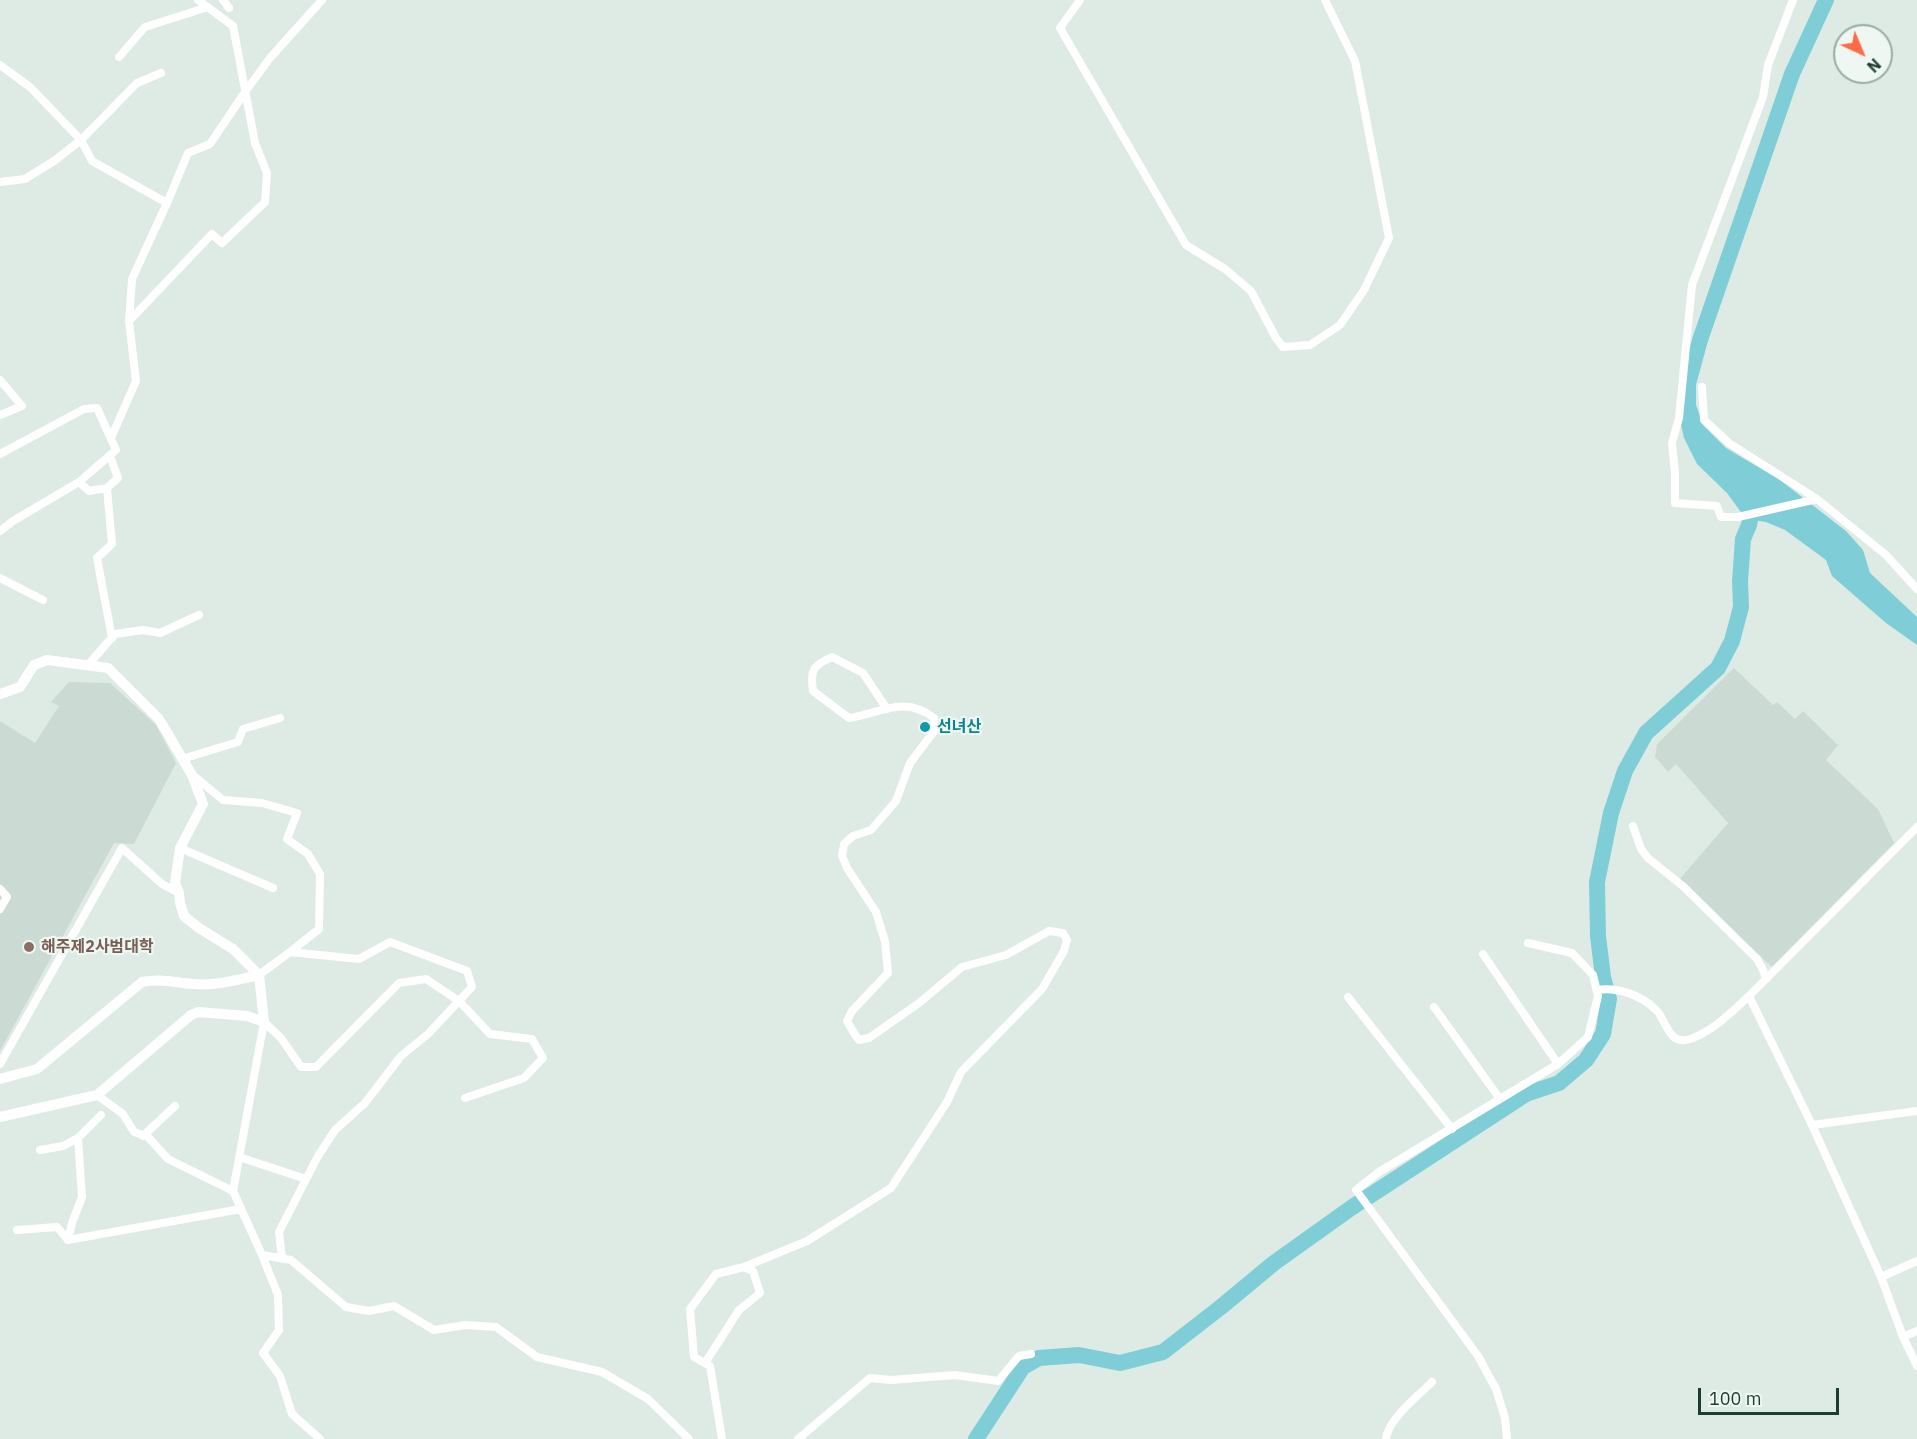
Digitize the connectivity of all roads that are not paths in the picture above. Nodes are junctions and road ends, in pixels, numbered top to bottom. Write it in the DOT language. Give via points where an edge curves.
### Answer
graph roads {
  1 [pos="198,0"];
  2 [pos="223,0"];
  3 [pos="322,0"];
  4 [pos="1080,0"];
  5 [pos="1325,0"];
  6 [pos="1793,0"];
  7 [pos="208,8"];
  8 [pos="229,8"];
  9 [pos="119,57"];
  10 [pos="0,65"];
  11 [pos="161,73"];
  12 [pos="245,92"];
  13 [pos="81,140"];
  14 [pos="0,182"];
  15 [pos="167,203"];
  16 [pos="129,321"];
  17 [pos="0,380"];
  18 [pos="1702,387"];
  19 [pos="0,415"];
  20 [pos="111,438"];
  21 [pos="0,454"];
  22 [pos="110,456"];
  23 [pos="79,482"];
  24 [pos="107,488"];
  25 [pos="1813,500"];
  26 [pos="0,531"];
  27 [pos="0,578"];
  28 [pos="1917,589"];
  29 [pos="44,600"];
  30 [pos="199,615"];
  31 [pos="112,638"];
  32 [pos="88,665"];
  33 [pos="0,694"];
  34 [pos="887,709"];
  35 [pos="280,718"];
  36 [pos="182,759"];
  37 [pos="192,775"];
  38 [pos="1633,826"];
  39 [pos="1917,827"];
  40 [pos="180,848"];
  41 [pos="273,888"];
  42 [pos="0,889"];
  43 [pos="178,893"];
  44 [pos="0,909"];
  45 [pos="1528,943"];
  46 [pos="290,952"];
  47 [pos="1483,954"];
  48 [pos="259,975"];
  49 [pos="1766,979"];
  50 [pos="1599,990"];
  51 [pos="1749,996"];
  52 [pos="1348,997"];
  53 [pos="459,1001"];
  54 [pos="1434,1007"];
  55 [pos="264,1022"];
  56 [pos="1558,1064"];
  57 [pos="0,1065"];
  58 [pos="0,1079"];
  59 [pos="97,1095"];
  60 [pos="465,1098"];
  61 [pos="1500,1099"];
  62 [pos="175,1106"];
  63 [pos="1917,1111"];
  64 [pos="101,1114"];
  65 [pos="0,1117"];
  66 [pos="1812,1125"];
  67 [pos="1452,1129"];
  68 [pos="142,1136"];
  69 [pos="78,1138"];
  70 [pos="40,1150"];
  71 [pos="239,1157"];
  72 [pos="306,1179"];
  73 [pos="233,1191"];
  74 [pos="241,1209"];
  75 [pos="17,1230"];
  76 [pos="68,1240"];
  77 [pos="262,1255"];
  78 [pos="282,1258"];
  79 [pos="1917,1261"];
  80 [pos="744,1267"];
  81 [pos="1881,1277"];
  82 [pos="1917,1331"];
  83 [pos="1903,1337"];
  84 [pos="1030,1354"];
  85 [pos="705,1363"];
  86 [pos="1917,1366"];
  87 [pos="1432,1382"];
  88 [pos="320,1439"];
  89 [pos="689,1439"];
  90 [pos="722,1439"];
  91 [pos="798,1439"];
  92 [pos="1386,1439"];
  93 [pos="1507,1439"];
  1 -- 7 [label="street"];
  2 -- 8 [label="street"];
  3 -- 12 [label="street"];
  4 -- 5 [label="street" via="1060,28 1134,157 1186,245 1225,268 1251,291 1283,348 1310,345 1340,325 1364,290 1389,238 1355,61"];
  6 -- 25 [label="street" via="1768,65 1763,97 1692,285 1679,417 1672,442 1675,503 1717,506 1721,517 1739,517"];
  7 -- 9 [label="street" via="145,27"];
  7 -- 12 [label="street" via="232,26"];
  10 -- 13 [label="street" via="30,87"];
  11 -- 13 [label="street" via="138,82"];
  12 -- 15 [label="street" via="210,144 188,153"];
  12 -- 16 [label="street" via="255,143 267,173 265,202 222,243 212,234"];
  13 -- 14 [label="street" via="25,179"];
  13 -- 15 [label="street" via="92,161"];
  15 -- 16 [label="street" via="132,279"];
  16 -- 20 [label="street" via="136,381"];
  17 -- 19 [label="street" via="22,406"];
  18 -- 25 [label="street" via="1704,420 1729,443"];
  20 -- 21 [label="street" via="97,408 84,409"];
  20 -- 22 [label="street" via="116,450"];
  22 -- 23 [label="street"];
  22 -- 24 [label="street" via="118,478"];
  23 -- 24 [label="street" via="89,491"];
  23 -- 26 [label="street"];
  24 -- 31 [label="street" via="112,544 96,558"];
  25 -- 28 [label="street" via="1886,555"];
  27 -- 29 [label="street"];
  30 -- 31 [label="street" via="160,633 143,630 115,634"];
  31 -- 32 [label="street"];
  32 -- 33 [label="street" via="47,660 34,665 20,687"];
  32 -- 36 [label="street" via="108,668 159,719"];
  34 -- 34 [label="street" via="849,718 813,691 811,676 818,664 832,657 843,661 863,673"];
  34 -- 80 [label="street" via="898,705 924,710 934,718 935,730 910,763 896,801 871,830 844,844 842,856 847,868 876,912 885,942 888,973 852,1011 847,1021 854,1033 860,1040 869,1038 962,967 1006,955 1049,931 1063,933 1067,940 1042,989 961,1072 891,1188 807,1241"];
  35 -- 36 [label="street" via="243,729 238,742"];
  36 -- 37 [label="street"];
  37 -- 40 [label="street" via="203,804"];
  37 -- 46 [label="street" via="223,800 262,803 297,813 286,839 308,854 320,874 319,929"];
  38 -- 49 [label="street" via="1648,858 1684,887 1757,960"];
  39 -- 49 [label="street"];
  40 -- 41 [label="street"];
  40 -- 43 [label="street" via="175,883"];
  42 -- 44 [label="street" via="7,897"];
  43 -- 48 [label="street" via="184,916 233,949"];
  43 -- 57 [label="street" via="162,884 122,848"];
  45 -- 50 [label="street" via="1572,952 1593,975"];
  46 -- 48 [label="street"];
  46 -- 53 [label="street" via="359,959 390,942 467,971 472,987"];
  47 -- 56 [label="street"];
  48 -- 55 [label="street"];
  48 -- 58 [label="street" via="218,983 155,979 142,982 37,1069"];
  49 -- 51 [label="street"];
  50 -- 51 [label="street" via="1614,989 1644,1000 1659,1013 1667,1031 1678,1039 1692,1039"];
  50 -- 56 [label="street" via="1588,1037"];
  51 -- 66 [label="street"];
  52 -- 67 [label="street"];
  53 -- 55 [label="street" via="426,979 399,983 316,1067 301,1067"];
  53 -- 60 [label="street" via="490,1034 532,1039 543,1058 524,1078"];
  53 -- 72 [label="street" via="401,1056 365,1103 335,1130"];
  54 -- 61 [label="street"];
  55 -- 59 [label="street" via="247,1016 198,1012 191,1015"];
  55 -- 71 [label="street"];
  56 -- 61 [label="street"];
  59 -- 65 [label="street"];
  59 -- 68 [label="street" via="123,1114 134,1132"];
  61 -- 67 [label="street"];
  62 -- 68 [label="street"];
  63 -- 66 [label="street"];
  64 -- 69 [label="street"];
  66 -- 81 [label="street"];
  67 -- 93 [label="street" via="1356,1190 1478,1356 1496,1389"];
  68 -- 73 [label="street" via="148,1137 168,1159"];
  69 -- 70 [label="street" via="63,1146"];
  69 -- 76 [label="street" via="82,1197"];
  71 -- 72 [label="street"];
  71 -- 73 [label="street"];
  72 -- 78 [label="street" via="279,1232"];
  73 -- 74 [label="street"];
  74 -- 76 [label="street"];
  74 -- 77 [label="street"];
  75 -- 76 [label="street" via="57,1227"];
  77 -- 78 [label="street"];
  77 -- 88 [label="street" via="278,1295 279,1330 263,1353 280,1376 292,1414"];
  78 -- 89 [label="street" via="291,1260 346,1307 369,1311 394,1306 434,1330 465,1325 496,1327 537,1357 602,1372 648,1399"];
  79 -- 81 [label="street"];
  80 -- 85 [label="street" via="753,1271 760,1293 739,1310"];
  80 -- 85 [label="street" via="716,1274 690,1309 694,1357"];
  81 -- 83 [label="street"];
  82 -- 83 [label="street"];
  83 -- 86 [label="street"];
  84 -- 91 [label="street" via="1019,1356 998,1382 955,1376 870,1378"];
  85 -- 90 [label="street" via="710,1366"];
  87 -- 92 [label="street" via="1401,1413 1387,1431"];
}
